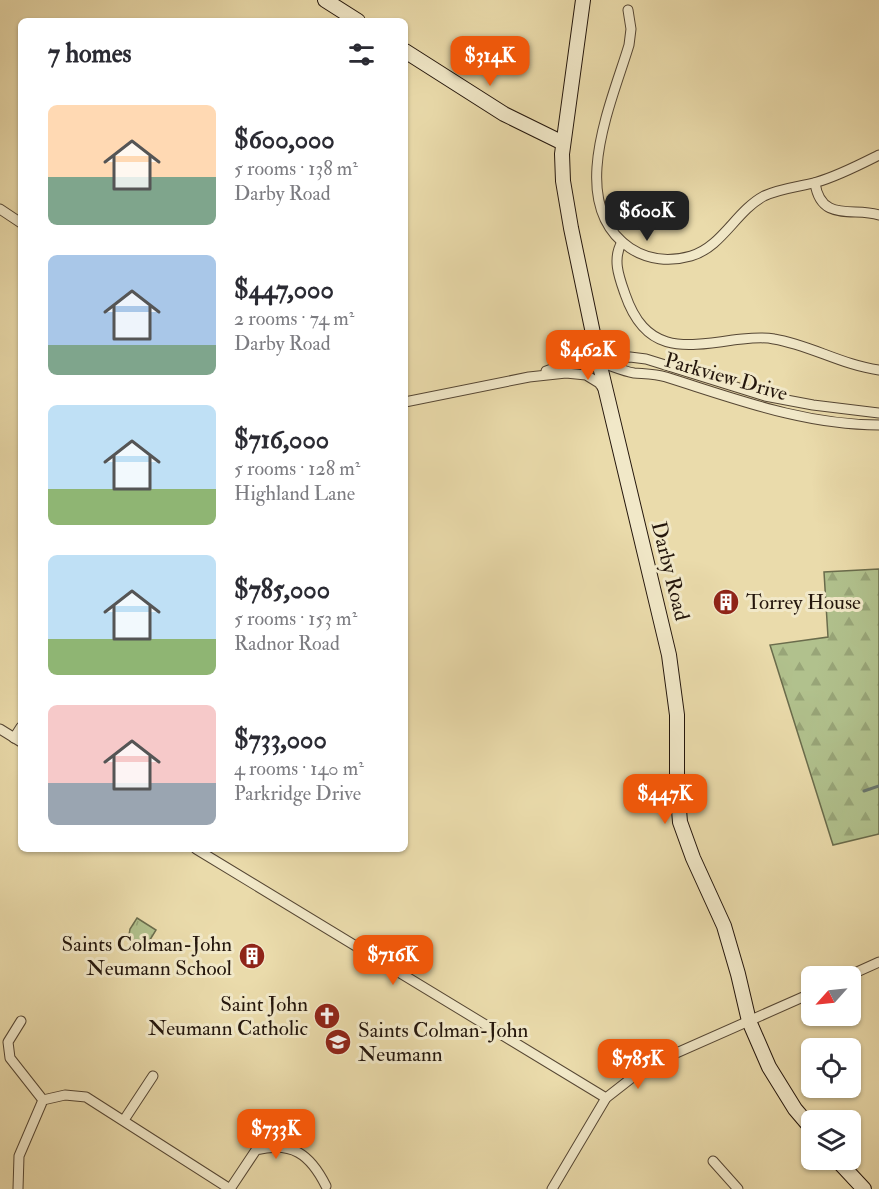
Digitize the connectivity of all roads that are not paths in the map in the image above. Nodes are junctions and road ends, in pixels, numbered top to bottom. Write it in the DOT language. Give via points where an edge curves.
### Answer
graph roads {
  1 [pos="325,0"];
  2 [pos="583,0"];
  3 [pos="628,10"];
  4 [pos="353,18"];
  5 [pos="408,53"];
  6 [pos="564,143"];
  7 [pos="879,155"];
  8 [pos="815,183"];
  9 [pos="0,209"];
  10 [pos="879,215"];
  11 [pos="18,221"];
  12 [pos="622,242"];
  13 [pos="593,329"];
  14 [pos="599,362"];
  15 [pos="879,370"];
  16 [pos="529,377"];
  17 [pos="743,389"];
  18 [pos="607,394"];
  19 [pos="408,401"];
  20 [pos="740,401"];
  21 [pos="855,411"];
  22 [pos="879,413"];
  23 [pos="853,424"];
  24 [pos="879,425"];
  25 [pos="0,729"];
  26 [pos="18,740"];
  27 [pos="201,852"];
  28 [pos="879,962"];
  29 [pos="861,970"];
  30 [pos="801,998"];
  31 [pos="21,1021"];
  32 [pos="749,1021"];
  33 [pos="153,1076"];
  34 [pos="606,1098"];
  35 [pos="43,1100"];
  36 [pos="801,1116"];
  37 [pos="124,1120"];
  38 [pos="712,1161"];
  39 [pos="846,1170"];
  40 [pos="326,1186"];
  41 [pos="18,1189"];
  42 [pos="230,1189"];
  43 [pos="552,1189"];
  44 [pos="738,1189"];
  45 [pos="864,1189"];
  1 -- 4 [label="main road"];
  2 -- 6 [label="main road, Darby Road"];
  3 -- 12 [label="street" via="629,45 599,141 596,168 604,213"];
  5 -- 6 [label="main road" via="504,114"];
  6 -- 13 [label="main road, Darby Road" via="563,181"];
  7 -- 8 [label="street"];
  8 -- 10 [label="street" via="819,198 831,208 844,213"];
  8 -- 12 [label="street" via="775,191 760,199 708,247 691,256 655,258 639,254"];
  9 -- 11 [label="street"];
  12 -- 15 [label="street" via="616,261 630,310 642,328 658,339 684,345 763,337"];
  13 -- 14 [label="main road, Darby Road"];
  13 -- 16 [label="street" via="580,356"];
  14 -- 17 [label="street, Parkview Drive" via="630,357 646,359"];
  14 -- 18 [label="main road, Darby Road"];
  14 -- 20 [label="street, Parkview Drive" via="654,374"];
  16 -- 18 [label="street" via="586,375"];
  16 -- 19 [label="street"];
  17 -- 20 [label="street"];
  17 -- 21 [label="street, Parkview Drive"];
  18 -- 32 [label="main road, Darby Road" via="670,665 677,715 680,822 724,926"];
  20 -- 23 [label="street, Parkview Drive" via="797,416"];
  21 -- 22 [label="street, Parkview Drive"];
  21 -- 23 [label="street"];
  23 -- 24 [label="street, Parkview Drive"];
  25 -- 26 [label="street"];
  27 -- 34 [label="street"];
  28 -- 29 [label="street"];
  30 -- 32 [label="street"];
  31 -- 35 [label="street" via="8,1042 10,1058"];
  32 -- 34 [label="street" via="647,1066"];
  32 -- 36 [label="main road, Darby Road" via="769,1067"];
  33 -- 37 [label="street"];
  34 -- 43 [label="street"];
  35 -- 37 [label="street" via="65,1095 86,1097"];
  35 -- 41 [label="street" via="19,1156"];
  37 -- 42 [label="street"];
  38 -- 44 [label="street"];
  39 -- 45 [label="main road"];
  40 -- 42 [label="street" via="318,1169 294,1149 272,1146 256,1150"];
}
